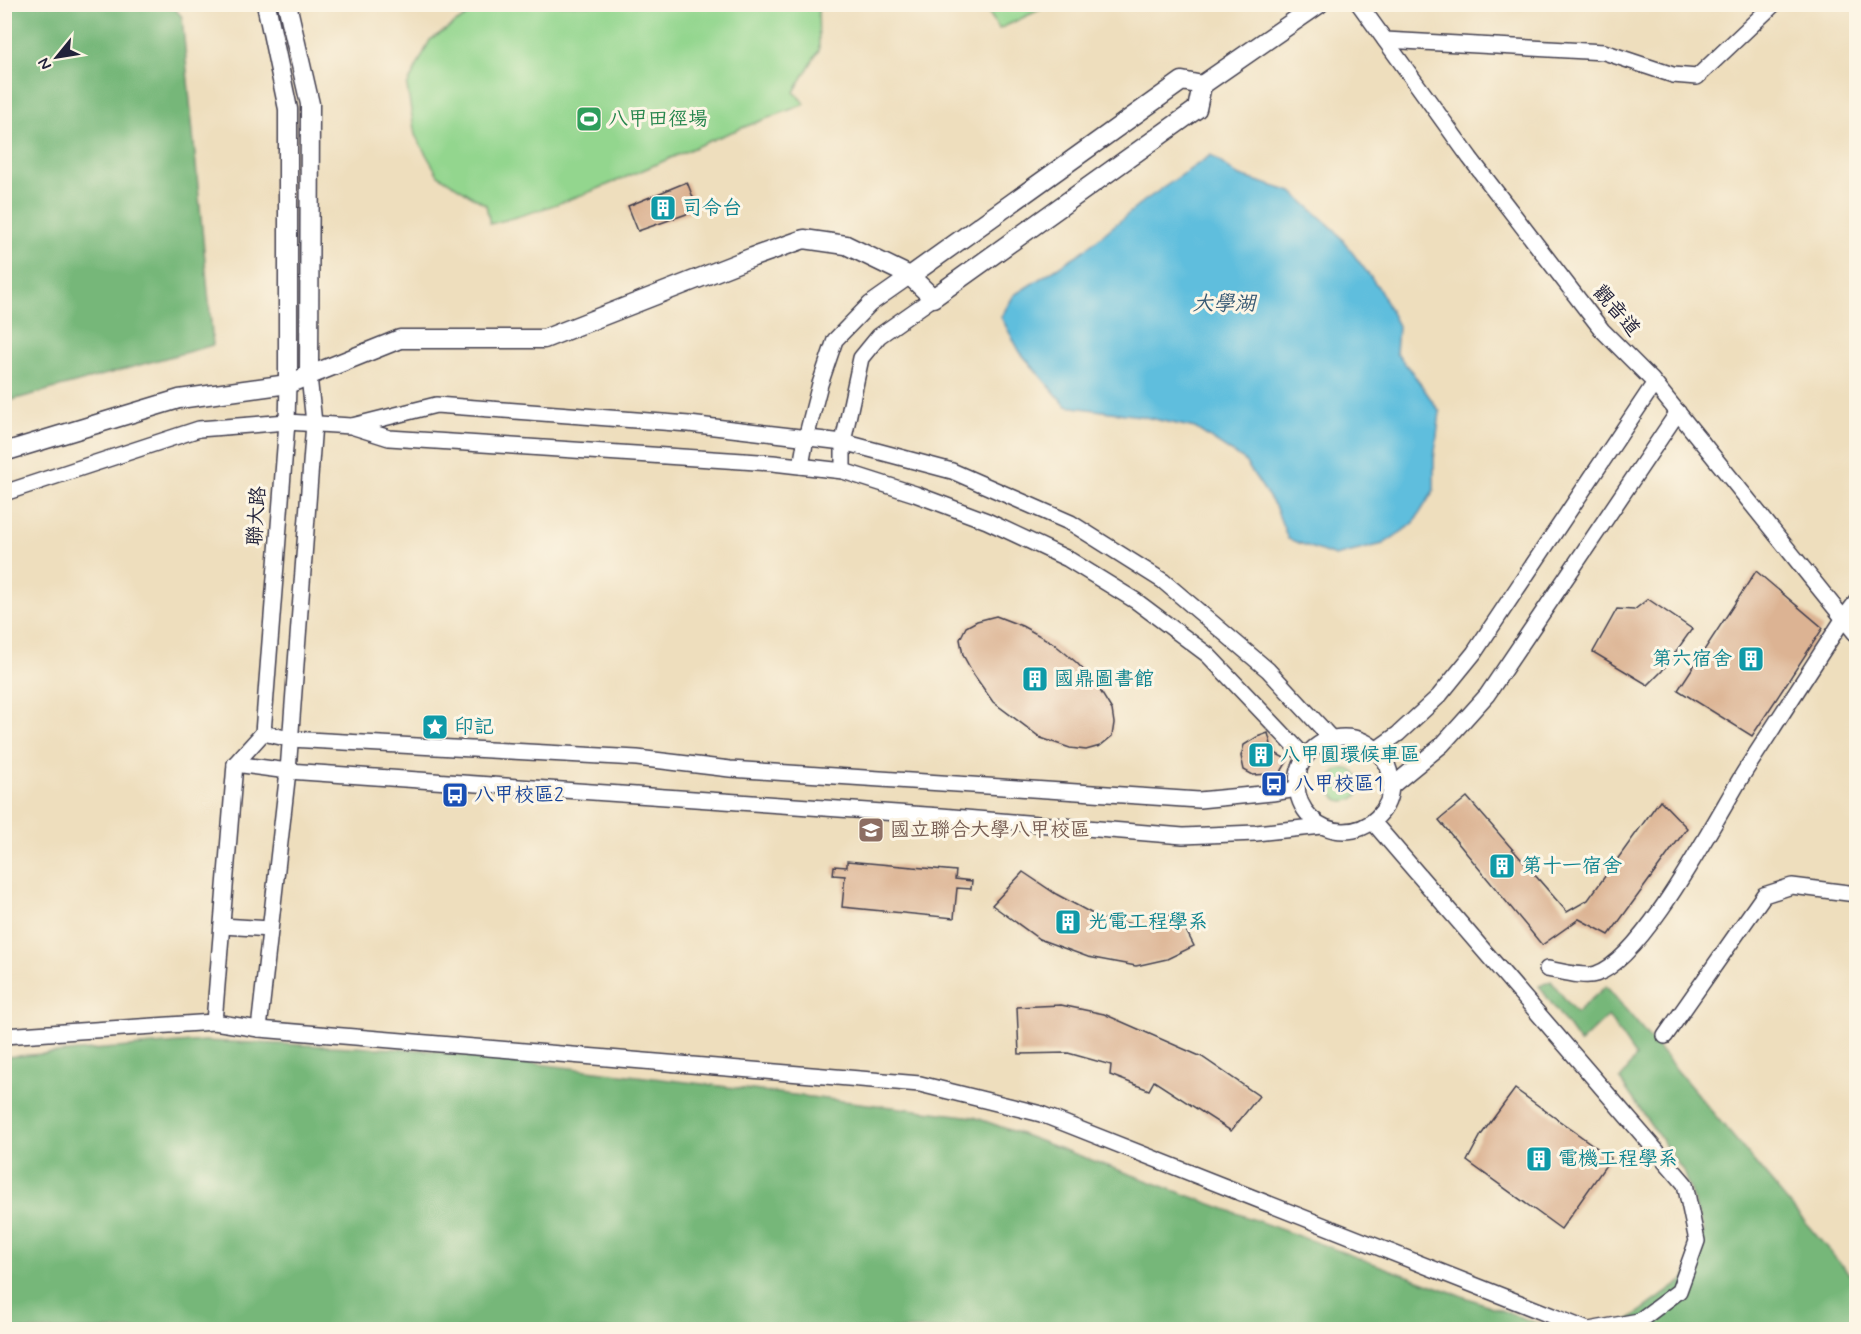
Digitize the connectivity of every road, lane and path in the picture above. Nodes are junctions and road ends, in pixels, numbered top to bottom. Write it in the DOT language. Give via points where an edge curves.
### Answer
graph roads {
  1 [pos="266,4"];
  2 [pos="287,4"];
  3 [pos="1319,4"];
  4 [pos="1359,4"];
  5 [pos="1774,4"];
  6 [pos="1385,40"];
  7 [pos="1202,86"];
  8 [pos="910,276"];
  9 [pos="933,298"];
  10 [pos="309,376"];
  11 [pos="288,384"];
  12 [pos="1654,384"];
  13 [pos="1678,412"];
  14 [pos="287,422"];
  15 [pos="314,423"];
  16 [pos="351,426"];
  17 [pos="806,438"];
  18 [pos="843,442"];
  19 [pos="4,452"];
  20 [pos="801,466"];
  21 [pos="843,471"];
  22 [pos="4,493"];
  23 [pos="1857,602"];
  24 [pos="1844,618"];
  25 [pos="1857,634"];
  26 [pos="263,734"];
  27 [pos="1331,738"];
  28 [pos="290,739"];
  29 [pos="1377,749"];
  30 [pos="1305,757"];
  31 [pos="235,764"];
  32 [pos="288,771"];
  33 [pos="1392,786"];
  34 [pos="1297,789"];
  35 [pos="1373,822"];
  36 [pos="1322,826"];
  37 [pos="1857,894"];
  38 [pos="222,926"];
  39 [pos="270,929"];
  40 [pos="1547,969"];
  41 [pos="214,1022"];
  42 [pos="260,1029"];
  43 [pos="4,1036"];
  44 [pos="1665,1036"];
  45 [pos="1589,1329"];
  1 -- 11 [label="street, 聯大路" via="288,109"];
  2 -- 10 [label="street" via="310,104"];
  3 -- 7 [label="street"];
  4 -- 6 [label="street, 觀音道"];
  5 -- 6 [label="street" via="1697,78 1673,75 1604,52"];
  6 -- 12 [label="street, 觀音道" via="1577,299"];
  7 -- 8 [label="street" via="1182,81"];
  7 -- 9 [label="street" via="1197,109"];
  8 -- 9 [label="street"];
  8 -- 10 [label="street" via="846,245 804,239 544,339 400,339"];
  8 -- 17 [label="street" via="870,304 836,340"];
  9 -- 18 [label="street" via="879,336 861,358"];
  10 -- 11 [label="street"];
  10 -- 15 [label="street"];
  11 -- 14 [label="street, 聯大路"];
  11 -- 19 [label="street" via="179,399"];
  12 -- 13 [label="street, 觀音道"];
  12 -- 29 [label="street" via="1474,653 1439,696"];
  13 -- 24 [label="street, 觀音道"];
  13 -- 33 [label="street" via="1487,695 1442,745"];
  14 -- 15 [label="street"];
  14 -- 22 [label="street" via="199,429"];
  14 -- 26 [label="street, 聯大路"];
  15 -- 16 [label="street"];
  15 -- 28 [label="street"];
  16 -- 17 [label="street" via="436,405 689,424"];
  16 -- 20 [label="street" via="389,438"];
  17 -- 18 [label="street"];
  17 -- 20 [label="street"];
  18 -- 21 [label="street"];
  18 -- 27 [label="street" via="952,471 1071,523 1164,581 1268,670"];
  20 -- 21 [label="street"];
  21 -- 30 [label="street" via="987,521 1068,559 1136,601 1208,655"];
  23 -- 24 [label="street"];
  24 -- 25 [label="street, 觀音道"];
  24 -- 40 [label="street" via="1678,883 1632,946 1596,975"];
  26 -- 28 [label="street"];
  26 -- 31 [label="street"];
  27 -- 29 [label="street" via="1347,736"];
  27 -- 30 [label="street" via="1316,745"];
  28 -- 32 [label="street"];
  28 -- 34 [label="street" via="637,758 742,770 1199,800"];
  29 -- 33 [label="street" via="1391,772"];
  30 -- 34 [label="street"];
  31 -- 32 [label="street"];
  31 -- 38 [label="street"];
  32 -- 36 [label="street" via="1183,836"];
  32 -- 39 [label="street"];
  33 -- 35 [label="street" via="1383,812"];
  34 -- 36 [label="street" via="1305,810"];
  35 -- 36 [label="street" via="1352,831"];
  35 -- 45 [label="street" via="1685,1184 1697,1240 1678,1291 1639,1321"];
  37 -- 44 [label="street" via="1792,886 1764,895"];
  38 -- 39 [label="street"];
  38 -- 41 [label="street"];
  39 -- 42 [label="street"];
  41 -- 42 [label="street"];
  41 -- 43 [label="street"];
  42 -- 45 [label="street" via="920,1084 1041,1114"];
}
